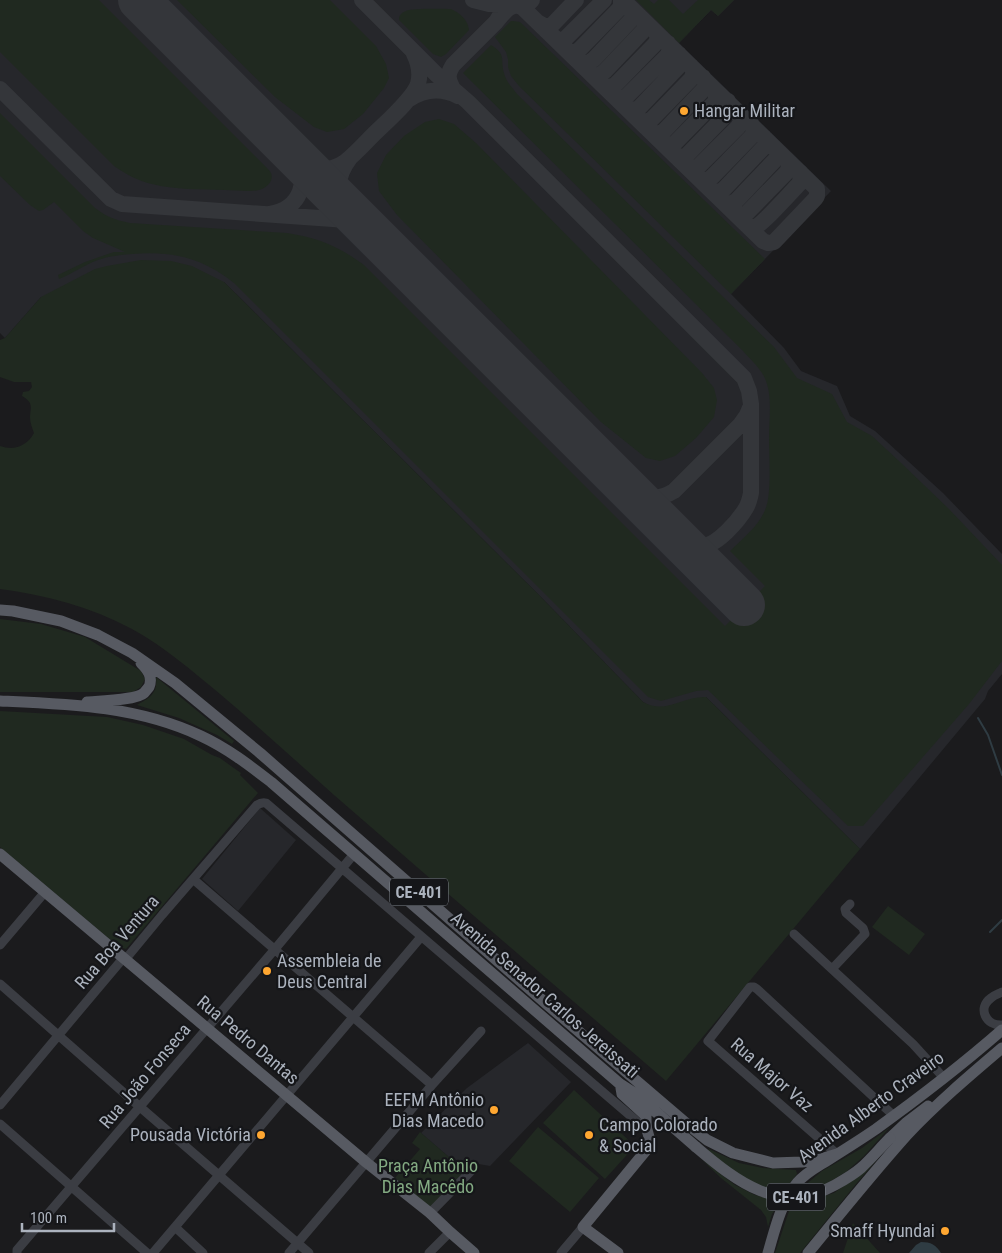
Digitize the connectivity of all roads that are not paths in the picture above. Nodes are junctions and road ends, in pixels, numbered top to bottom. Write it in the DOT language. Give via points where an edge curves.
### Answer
graph roads {
  1 [pos="0,610"];
  2 [pos="132,653"];
  3 [pos="0,701"];
  4 [pos="70,704"];
  5 [pos="0,854"];
  6 [pos="354,854"];
  7 [pos="342,868"];
  8 [pos="193,879"];
  9 [pos="45,892"];
  10 [pos="850,904"];
  11 [pos="794,934"];
  12 [pos="421,937"];
  13 [pos="0,945"];
  14 [pos="275,949"];
  15 [pos="124,959"];
  16 [pos="832,969"];
  17 [pos="0,984"];
  18 [pos="1002,992"];
  19 [pos="352,1018"];
  20 [pos="1002,1025"];
  21 [pos="207,1028"];
  22 [pos="1002,1030"];
  23 [pos="481,1031"];
  24 [pos="58,1035"];
  25 [pos="1002,1048"];
  26 [pos="944,1078"];
  27 [pos="620,1084"];
  28 [pos="432,1086"];
  29 [pos="286,1094"];
  30 [pos="949,1094"];
  31 [pos="0,1106"];
  32 [pos="140,1107"];
  33 [pos="893,1116"];
  34 [pos="0,1124"];
  35 [pos="647,1130"];
  36 [pos="837,1154"];
  37 [pos="367,1162"];
  38 [pos="474,1168"];
  39 [pos="218,1176"];
  40 [pos="71,1187"];
  41 [pos="430,1213"];
  42 [pos="175,1227"];
  43 [pos="583,1227"];
  44 [pos="450,1232"];
  45 [pos="298,1243"];
  46 [pos="17,1252"];
  47 [pos="147,1253"];
  48 [pos="153,1253"];
  49 [pos="204,1253"];
  50 [pos="289,1253"];
  51 [pos="309,1253"];
  52 [pos="428,1253"];
  53 [pos="474,1253"];
  54 [pos="560,1253"];
  55 [pos="618,1253"];
  56 [pos="768,1253"];
  57 [pos="808,1253"];
  1 -- 2 [label="main road, Avenida Senador Carlos Jereissati / CE-401" via="61,621"];
  2 -- 4 [label="main road" via="150,676 144,693 132,698"];
  2 -- 36 [label="main road, Avenida Senador Carlos Jereissati / CE-401" via="176,683 260,753 707,1140 733,1153 773,1163 817,1160"];
  3 -- 4 [label="main road, Avenida Senador Carlos Jereissati / CE-401"];
  4 -- 6 [label="main road, Avenida Senador Carlos Jereissati / CE-401" via="154,718 203,737 254,769"];
  5 -- 9 [label="main road, Rua Pedro Dantas"];
  6 -- 7 [label="street, Rua João Fonseca"];
  6 -- 27 [label="main road, Avenida Senador Carlos Jereissati / CE-401"];
  7 -- 8 [label="street, Rua Boa Ventura" via="261,802"];
  7 -- 12 [label="street"];
  7 -- 14 [label="street, Rua João Fonseca"];
  8 -- 14 [label="street"];
  8 -- 15 [label="street, Rua Boa Ventura"];
  9 -- 13 [label="street"];
  9 -- 15 [label="main road, Rua Pedro Dantas"];
  10 -- 16 [label="street" via="845,909 846,913 863,928 865,934"];
  11 -- 16 [label="street"];
  12 -- 19 [label="street"];
  12 -- 35 [label="street"];
  14 -- 19 [label="street"];
  14 -- 21 [label="street, Rua João Fonseca"];
  15 -- 21 [label="main road, Rua Pedro Dantas"];
  15 -- 24 [label="street, Rua Boa Ventura"];
  16 -- 26 [label="street" via="913,1044"];
  17 -- 24 [label="street"];
  18 -- 20 [label="street" via="991,998 983,1010 990,1023"];
  19 -- 28 [label="street"];
  19 -- 29 [label="street"];
  21 -- 29 [label="main road, Rua Pedro Dantas"];
  21 -- 32 [label="street, Rua João Fonseca"];
  22 -- 26 [label="main road, Avenida Alberto Craveiro / CE-401"];
  23 -- 28 [label="street"];
  24 -- 31 [label="street, Rua Boa Ventura"];
  24 -- 32 [label="street"];
  25 -- 30 [label="main road, Avenida Alberto Craveiro / CE-401"];
  26 -- 33 [label="main road, Avenida Alberto Craveiro / CE-401"];
  27 -- 30 [label="main road, Avenida Senador Carlos Jereissati / CE-401, bridge" via="744,1183 756,1190 780,1196 806,1197 850,1177 914,1116"];
  27 -- 35 [label="main road" via="622,1094 646,1116"];
  28 -- 37 [label="street"];
  29 -- 37 [label="main road, Rua Pedro Dantas"];
  29 -- 39 [label="street"];
  30 -- 57 [label="main road, Avenida Alberto Craveiro" via="896,1148"];
  32 -- 39 [label="street"];
  32 -- 40 [label="street, Rua João Fonseca"];
  33 -- 36 [label="main road, Avenida Alberto Craveiro / CE-401"];
  33 -- 36 [label="street, Rua Major Vaz" via="751,986 708,1041"];
  34 -- 40 [label="street"];
  35 -- 43 [label="main road" via="648,1148"];
  36 -- 56 [label="main road, Avenida Alberto Craveiro" via="798,1181 778,1219"];
  37 -- 41 [label="main road, Rua Pedro Dantas"];
  37 -- 45 [label="street"];
  38 -- 41 [label="street"];
  39 -- 42 [label="street"];
  39 -- 45 [label="street"];
  40 -- 46 [label="street, Rua João Fonseca"];
  40 -- 47 [label="street"];
  41 -- 44 [label="main road, Rua Pedro Dantas"];
  42 -- 48 [label="street"];
  42 -- 49 [label="street"];
  43 -- 54 [label="street"];
  43 -- 55 [label="main road"];
  44 -- 52 [label="street"];
  44 -- 53 [label="main road, Rua Pedro Dantas"];
  45 -- 50 [label="street"];
  45 -- 51 [label="street"];
}
